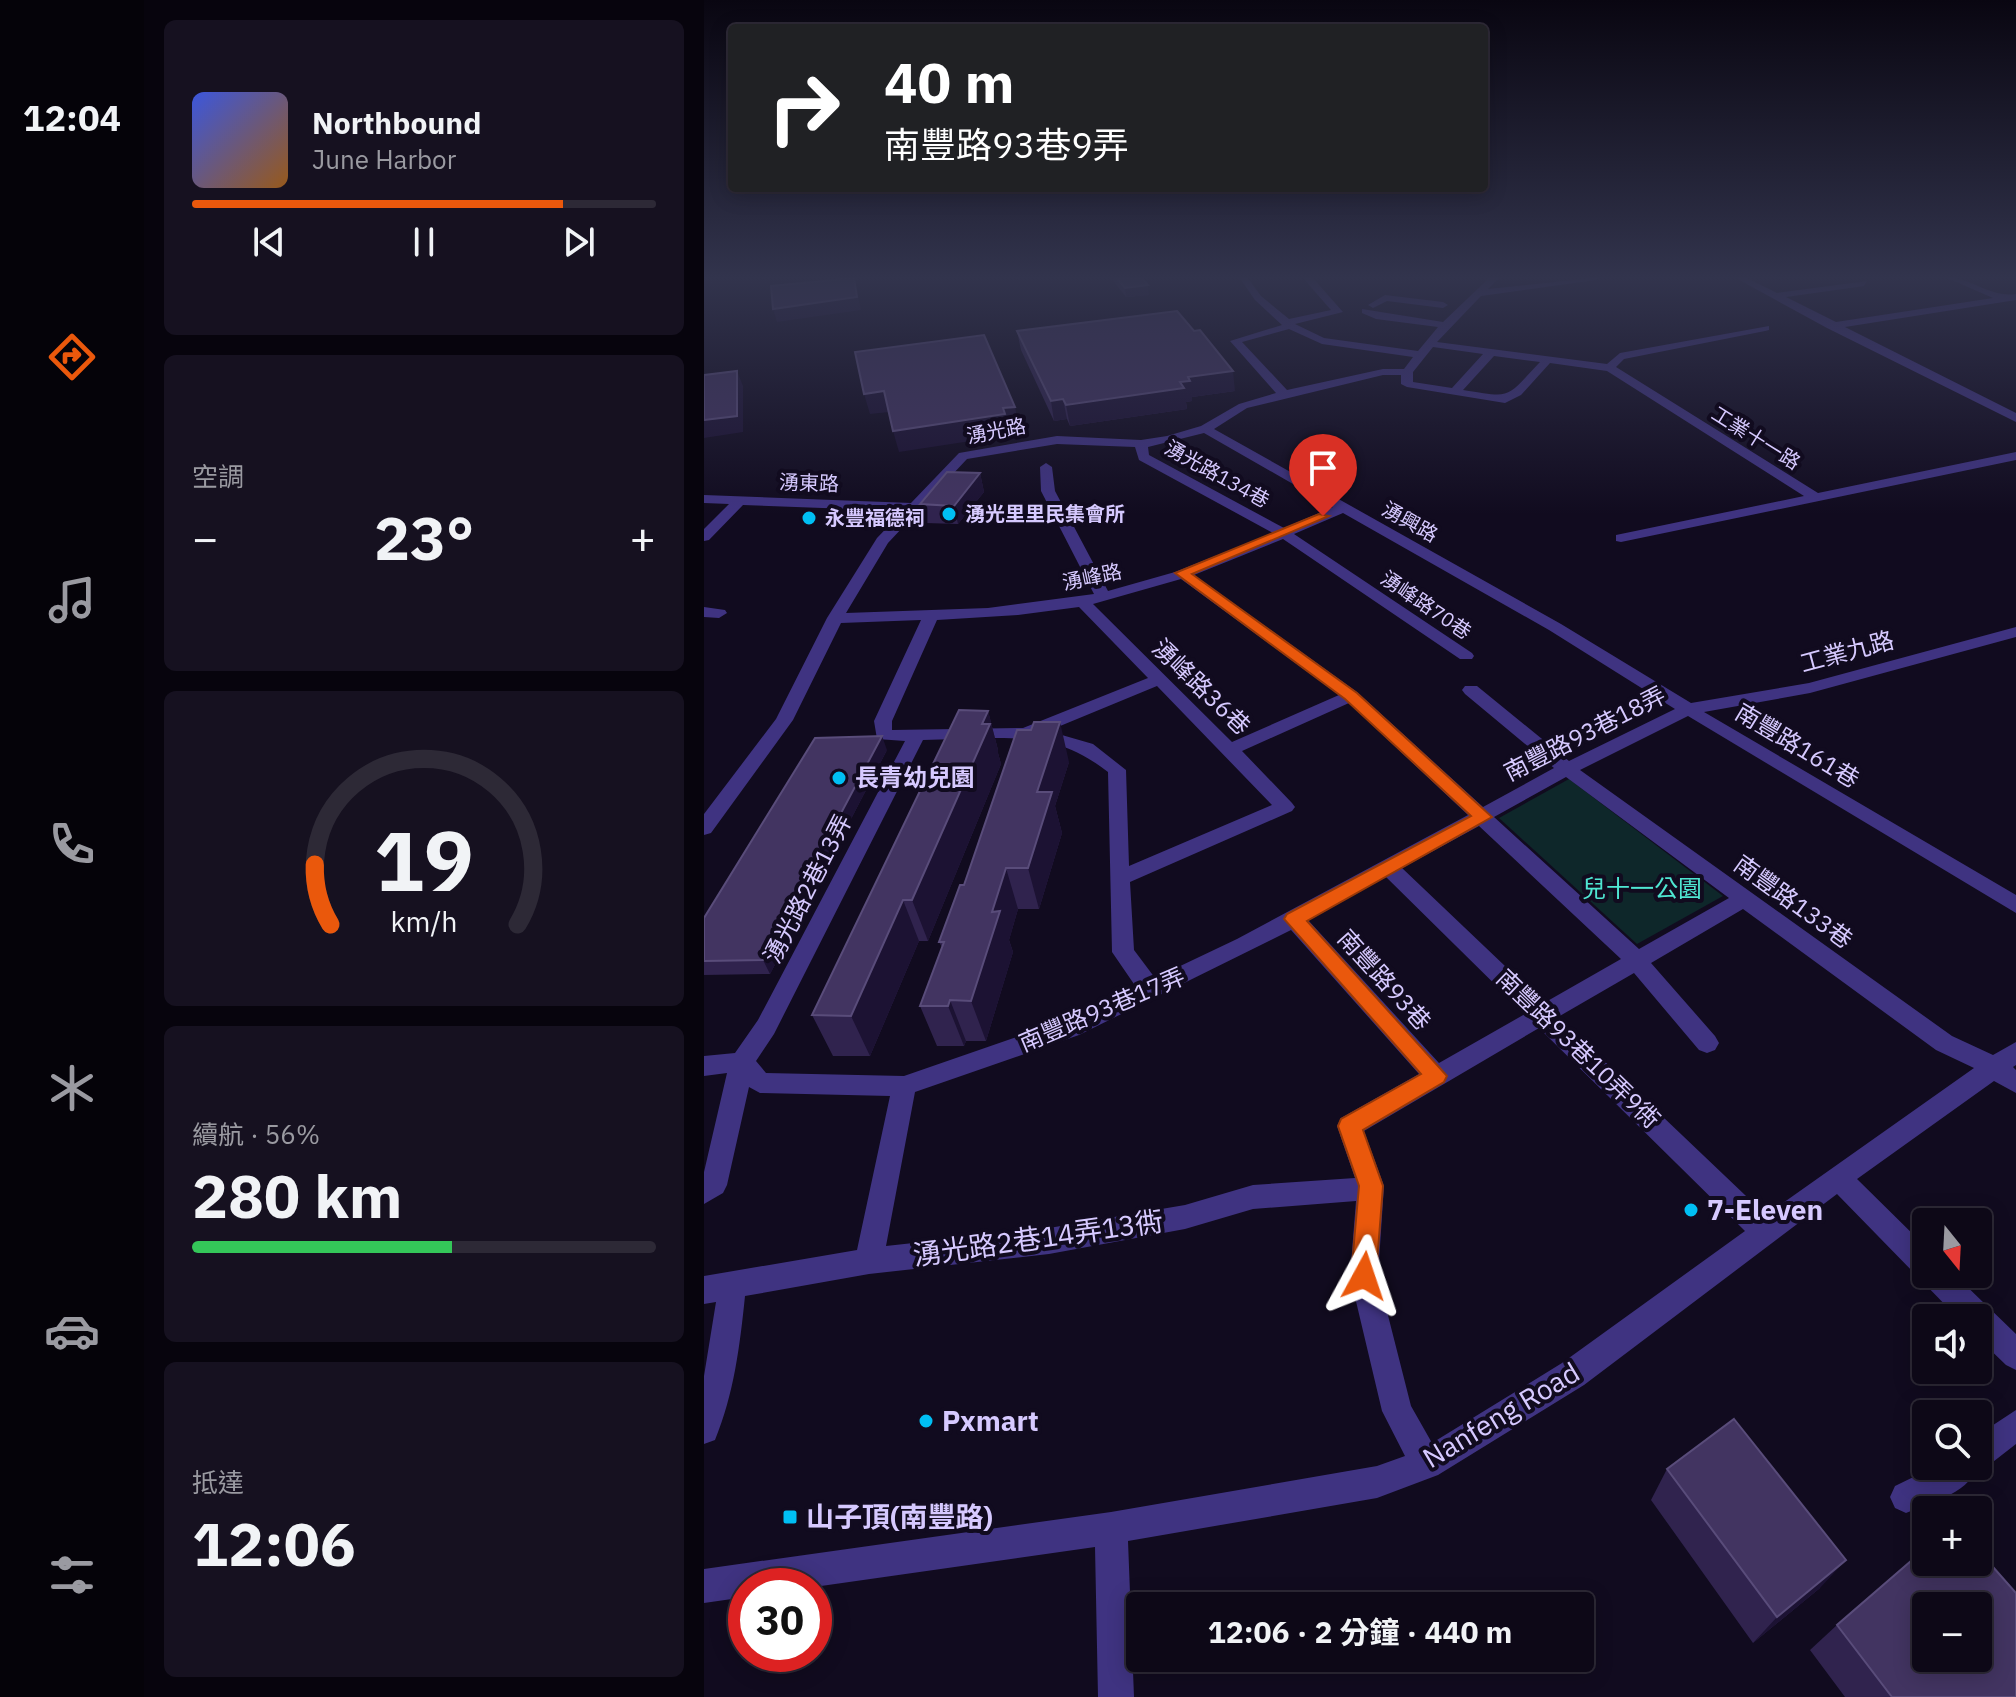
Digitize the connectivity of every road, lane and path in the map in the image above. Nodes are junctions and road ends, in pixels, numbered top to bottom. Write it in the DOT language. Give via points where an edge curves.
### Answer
graph roads {
  1 [pos="1249,356"];
  2 [pos="1421,356"];
  3 [pos="1487,356"];
  4 [pos="1525,356"];
  5 [pos="1620,356"];
  6 [pos="1892,356"];
  7 [pos="1548,359"];
  8 [pos="1610,368"];
  9 [pos="1407,372"];
  10 [pos="1454,393"];
  11 [pos="1284,394"];
  12 [pos="2016,418"];
  13 [pos="1205,429"];
  14 [pos="1141,444"];
  15 [pos="2012,459"];
  16 [pos="1046,467"];
  17 [pos="1817,498"];
  18 [pos="704,499"];
  19 [pos="740,500"];
  20 [pos="913,507"];
  21 [pos="1343,508"];
  22 [pos="1283,533"];
  23 [pos="704,537"];
  24 [pos="1621,538"];
  25 [pos="1182,573"];
  26 [pos="1103,597"];
  27 [pos="1083,602"];
  28 [pos="931,616"];
  29 [pos="835,618"];
  30 [pos="1555,627"];
  31 [pos="2016,632"];
  32 [pos="1466,656"];
  33 [pos="1158,680"];
  34 [pos="1471,690"];
  35 [pos="1351,696"];
  36 [pos="1689,709"];
  37 [pos="1029,732"];
  38 [pos="916,737"];
  39 [pos="1231,749"];
  40 [pos="1567,769"];
  41 [pos="1483,817"];
  42 [pos="704,828"];
  43 [pos="1389,868"];
  44 [pos="1119,878"];
  45 [pos="1744,899"];
  46 [pos="2016,905"];
  47 [pos="1294,919"];
  48 [pos="1636,960"];
  49 [pos="1151,990"];
  50 [pos="1543,1014"];
  51 [pos="1707,1043"];
  52 [pos="2016,1052"];
  53 [pos="742,1062"];
  54 [pos="704,1066"];
  55 [pos="1994,1067"];
  56 [pos="1436,1076"];
  57 [pos="2016,1083"];
  58 [pos="904,1086"];
  59 [pos="1838,1178"];
  60 [pos="1371,1186"];
  61 [pos="704,1192"];
  62 [pos="1765,1232"];
  63 [pos="1912,1252"];
  64 [pos="869,1261"];
  65 [pos="718,1287"];
  66 [pos="1948,1288"];
  67 [pos="2016,1355"];
  68 [pos="2016,1425"];
  69 [pos="704,1429"];
  70 [pos="1992,1443"];
  71 [pos="1427,1464"];
  72 [pos="1943,1480"];
  73 [pos="1906,1497"];
  74 [pos="1111,1528"];
  75 [pos="704,1586"];
  76 [pos="1116,1697"];
  1 -- 11 [label="street"];
  2 -- 9 [label="street"];
  3 -- 10 [label="street"];
  4 -- 7 [label="street"];
  5 -- 8 [label="street"];
  6 -- 12 [label="street"];
  7 -- 8 [label="street"];
  7 -- 10 [label="street" via="1505,400"];
  8 -- 17 [label="street, 工業十一路"];
  9 -- 10 [label="street" via="1407,384"];
  9 -- 11 [label="street, 湧光路" via="1383,372"];
  11 -- 13 [label="street, 湧光路" via="1243,406"];
  13 -- 14 [label="street, 湧光路"];
  13 -- 21 [label="street, 湧興路"];
  14 -- 20 [label="street, 湧光路" via="1057,440 963,456"];
  14 -- 22 [label="street, 湧光路134巷" via="1143,457"];
  15 -- 17 [label="street"];
  16 -- 26 [label="street" via="1048,491"];
  17 -- 24 [label="street"];
  18 -- 19 [label="street, 湧東路"];
  19 -- 20 [label="street, 湧東路"];
  19 -- 23 [label="street"];
  20 -- 29 [label="street, 湧光路" via="882,541"];
  21 -- 22 [label="street, 湧峰路"];
  21 -- 30 [label="street, 湧興路"];
  22 -- 25 [label="street, 湧峰路"];
  22 -- 32 [label="street, 湧峰路70巷"];
  25 -- 26 [label="street, 湧峰路"];
  25 -- 35 [label="street"];
  26 -- 27 [label="street, 湧峰路"];
  27 -- 28 [label="street, 湧峰路"];
  27 -- 33 [label="street, 湧峰路36巷"];
  28 -- 29 [label="street, 湧峰路"];
  28 -- 38 [label="street" via="883,721 883,735"];
  29 -- 42 [label="street, 湧光路" via="784,720"];
  30 -- 36 [label="street, 南豐路161巷"];
  31 -- 36 [label="street, 工業九路" via="1810,688"];
  33 -- 37 [label="street"];
  33 -- 39 [label="street, 湧峰路36巷"];
  34 -- 40 [label="street, 南豐路133巷"];
  35 -- 39 [label="street"];
  35 -- 41 [label="street"];
  36 -- 40 [label="street, 南豐路93巷18弄"];
  36 -- 46 [label="street, 南豐路161巷"];
  37 -- 38 [label="street"];
  37 -- 44 [label="street" via="1086,747 1117,770"];
  38 -- 53 [label="street, 湧光路2巷13弄" via="766,1027"];
  39 -- 44 [label="street, 湧峰路36巷" via="1285,807"];
  40 -- 41 [label="street, 南豐路93巷18弄"];
  40 -- 45 [label="street, 南豐路133巷"];
  41 -- 43 [label="street, 南豐路93巷18弄"];
  41 -- 48 [label="street"];
  43 -- 47 [label="street, 南豐路93巷18弄"];
  43 -- 50 [label="street, 南豐路93巷10弄9衖"];
  44 -- 49 [label="street" via="1123,952"];
  45 -- 48 [label="street"];
  45 -- 55 [label="street, 南豐路133巷" via="1944,1043"];
  47 -- 49 [label="street, 南豐路93巷17弄"];
  47 -- 56 [label="street, 南豐路93巷"];
  48 -- 50 [label="street"];
  48 -- 51 [label="street"];
  49 -- 58 [label="street, 南豐路93巷17弄" via="1071,1028"];
  50 -- 56 [label="street"];
  50 -- 62 [label="street, 南豐路93巷10弄9衖"];
  52 -- 55 [label="street, Nanfeng Road"];
  53 -- 54 [label="street"];
  53 -- 58 [label="street" via="760,1083"];
  53 -- 61 [label="street" via="714,1185"];
  55 -- 57 [label="street, 南豐路133巷"];
  55 -- 59 [label="street, Nanfeng Road"];
  56 -- 60 [label="street" via="1350,1126"];
  58 -- 64 [label="street"];
  59 -- 62 [label="street, Nanfeng Road"];
  59 -- 63 [label="street"];
  60 -- 64 [label="street, 湧光路2巷14弄13衖" via="1253,1197 1185,1217 1049,1241"];
  60 -- 71 [label="street" via="1364,1276 1397,1411"];
  62 -- 71 [label="street, Nanfeng Road" via="1573,1374"];
  64 -- 65 [label="street, 湧光路2巷14弄13衖"];
  65 -- 69 [label="street" via="723,1361"];
  66 -- 67 [label="street"];
  68 -- 70 [label="street"];
  71 -- 74 [label="street, Nanfeng Road" via="1377,1482"];
  72 -- 73 [label="street"];
  74 -- 75 [label="street, Nanfeng Road"];
  74 -- 76 [label="street"];
}
